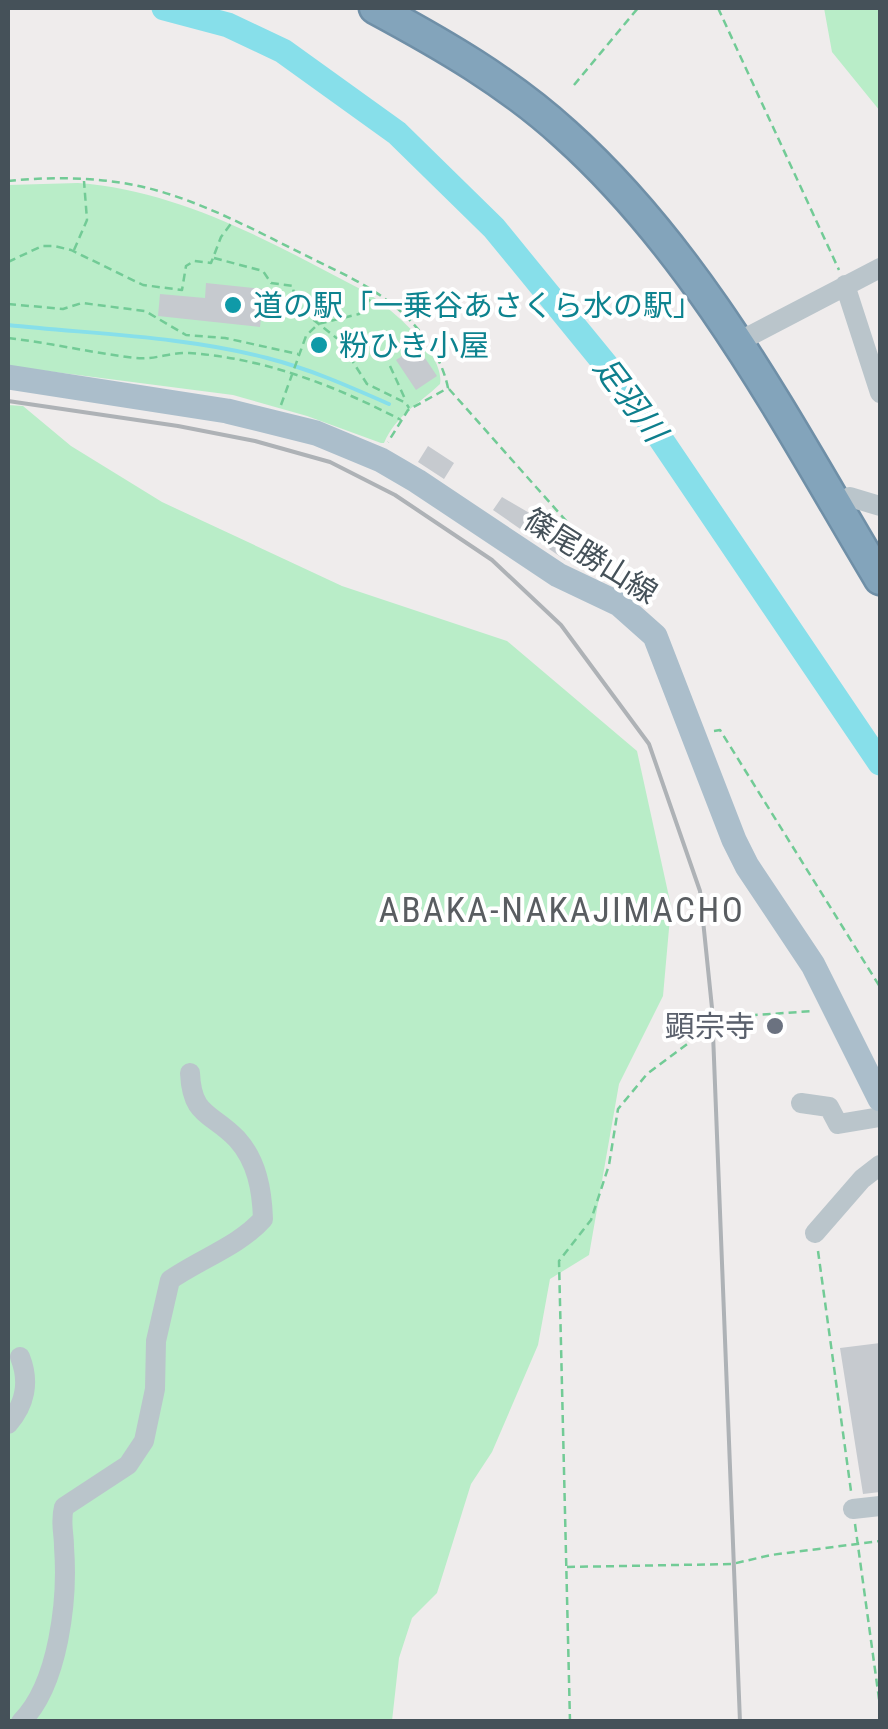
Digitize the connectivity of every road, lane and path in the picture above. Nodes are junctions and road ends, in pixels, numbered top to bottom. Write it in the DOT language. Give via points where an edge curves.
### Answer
graph roads {
  1 [pos="375,8"];
  2 [pos="413,8"];
  3 [pos="638,8"];
  4 [pos="718,8"];
  5 [pos="574,85"];
  6 [pos="84,179"];
  7 [pos="8,181"];
  8 [pos="234,220"];
  9 [pos="73,251"];
  10 [pos="214,258"];
  11 [pos="8,262"];
  12 [pos="880,268"];
  13 [pos="271,283"];
  14 [pos="846,284"];
  15 [pos="264,287"];
  16 [pos="374,292"];
  17 [pos="8,304"];
  18 [pos="318,324"];
  19 [pos="8,338"];
  20 [pos="744,338"];
  21 [pos="298,354"];
  22 [pos="390,366"];
  23 [pos="291,373"];
  24 [pos="8,377"];
  25 [pos="448,388"];
  26 [pos="880,394"];
  27 [pos="406,403"];
  28 [pos="410,409"];
  29 [pos="401,420"];
  30 [pos="277,421"];
  31 [pos="381,460"];
  32 [pos="850,497"];
  33 [pos="880,506"];
  34 [pos="880,546"];
  35 [pos="880,579"];
  36 [pos="624,586"];
  37 [pos="694,734"];
  38 [pos="880,987"];
  39 [pos="836,1010"];
  40 [pos="190,1073"];
  41 [pos="880,1099"];
  42 [pos="801,1103"];
  43 [pos="880,1117"];
  44 [pos="880,1165"];
  45 [pos="815,1234"];
  46 [pos="20,1357"];
  47 [pos="8,1424"];
  48 [pos="880,1506"];
  49 [pos="853,1508"];
  50 [pos="880,1541"];
  51 [pos="858,1544"];
  52 [pos="566,1567"];
  53 [pos="880,1706"];
  54 [pos="20,1722"];
  55 [pos="570,1722"];
  1 -- 20 [label="highway" via="470,62 563,132 643,214"];
  2 -- 20 [label="highway" via="530,82 607,150 699,256"];
  3 -- 5 [label="path"];
  4 -- 14 [label="path"];
  6 -- 7 [label="path"];
  6 -- 8 [label="path" via="126,183"];
  6 -- 9 [label="path" via="87,220"];
  8 -- 10 [label="path"];
  8 -- 16 [label="path"];
  9 -- 10 [label="path" via="143,284 182,290 190,262"];
  9 -- 11 [label="path" via="42,246"];
  10 -- 13 [label="path" via="263,271"];
  12 -- 14 [label="street"];
  13 -- 15 [label="path"];
  13 -- 18 [label="path" via="293,286 295,305"];
  14 -- 20 [label="street"];
  14 -- 26 [label="street"];
  16 -- 18 [label="path" via="359,314"];
  16 -- 25 [label="path" via="437,354"];
  17 -- 21 [label="path" via="144,311 186,335"];
  18 -- 21 [label="path"];
  18 -- 27 [label="path" via="338,340 367,384"];
  19 -- 23 [label="path" via="142,359 187,352"];
  20 -- 32 [label="highway"];
  20 -- 35 [label="highway"];
  21 -- 23 [label="path"];
  22 -- 27 [label="path"];
  23 -- 29 [label="path"];
  23 -- 30 [label="path"];
  24 -- 30 [label="main road, 篠尾勝山線"];
  25 -- 28 [label="path"];
  25 -- 36 [label="path"];
  27 -- 28 [label="path"];
  28 -- 29 [label="path"];
  29 -- 31 [label="path"];
  30 -- 31 [label="main road, 篠尾勝山線"];
  31 -- 37 [label="main road, 篠尾勝山線" via="558,575 620,604 655,636"];
  32 -- 33 [label="street"];
  32 -- 34 [label="highway"];
  37 -- 38 [label="path" via="720,730"];
  37 -- 39 [label="main road, 篠尾勝山線" via="748,866 814,964"];
  39 -- 41 [label="main road, 篠尾勝山線"];
  39 -- 52 [label="path" via="741,1016 702,1033 647,1074 618,1109 610,1164 591,1220 559,1261"];
  40 -- 54 [label="street" via="202,1114 234,1136 257,1172 263,1219 170,1280 144,1441 128,1465 64,1508 62,1608 51,1668"];
  42 -- 43 [label="street" via="829,1107 838,1124"];
  44 -- 45 [label="street"];
  45 -- 49 [label="path"];
  46 -- 47 [label="street" via="25,1395"];
  48 -- 49 [label="street"];
  49 -- 51 [label="path"];
  50 -- 51 [label="path"];
  51 -- 52 [label="path" via="732,1564"];
  51 -- 53 [label="path"];
  52 -- 55 [label="path"];
}
